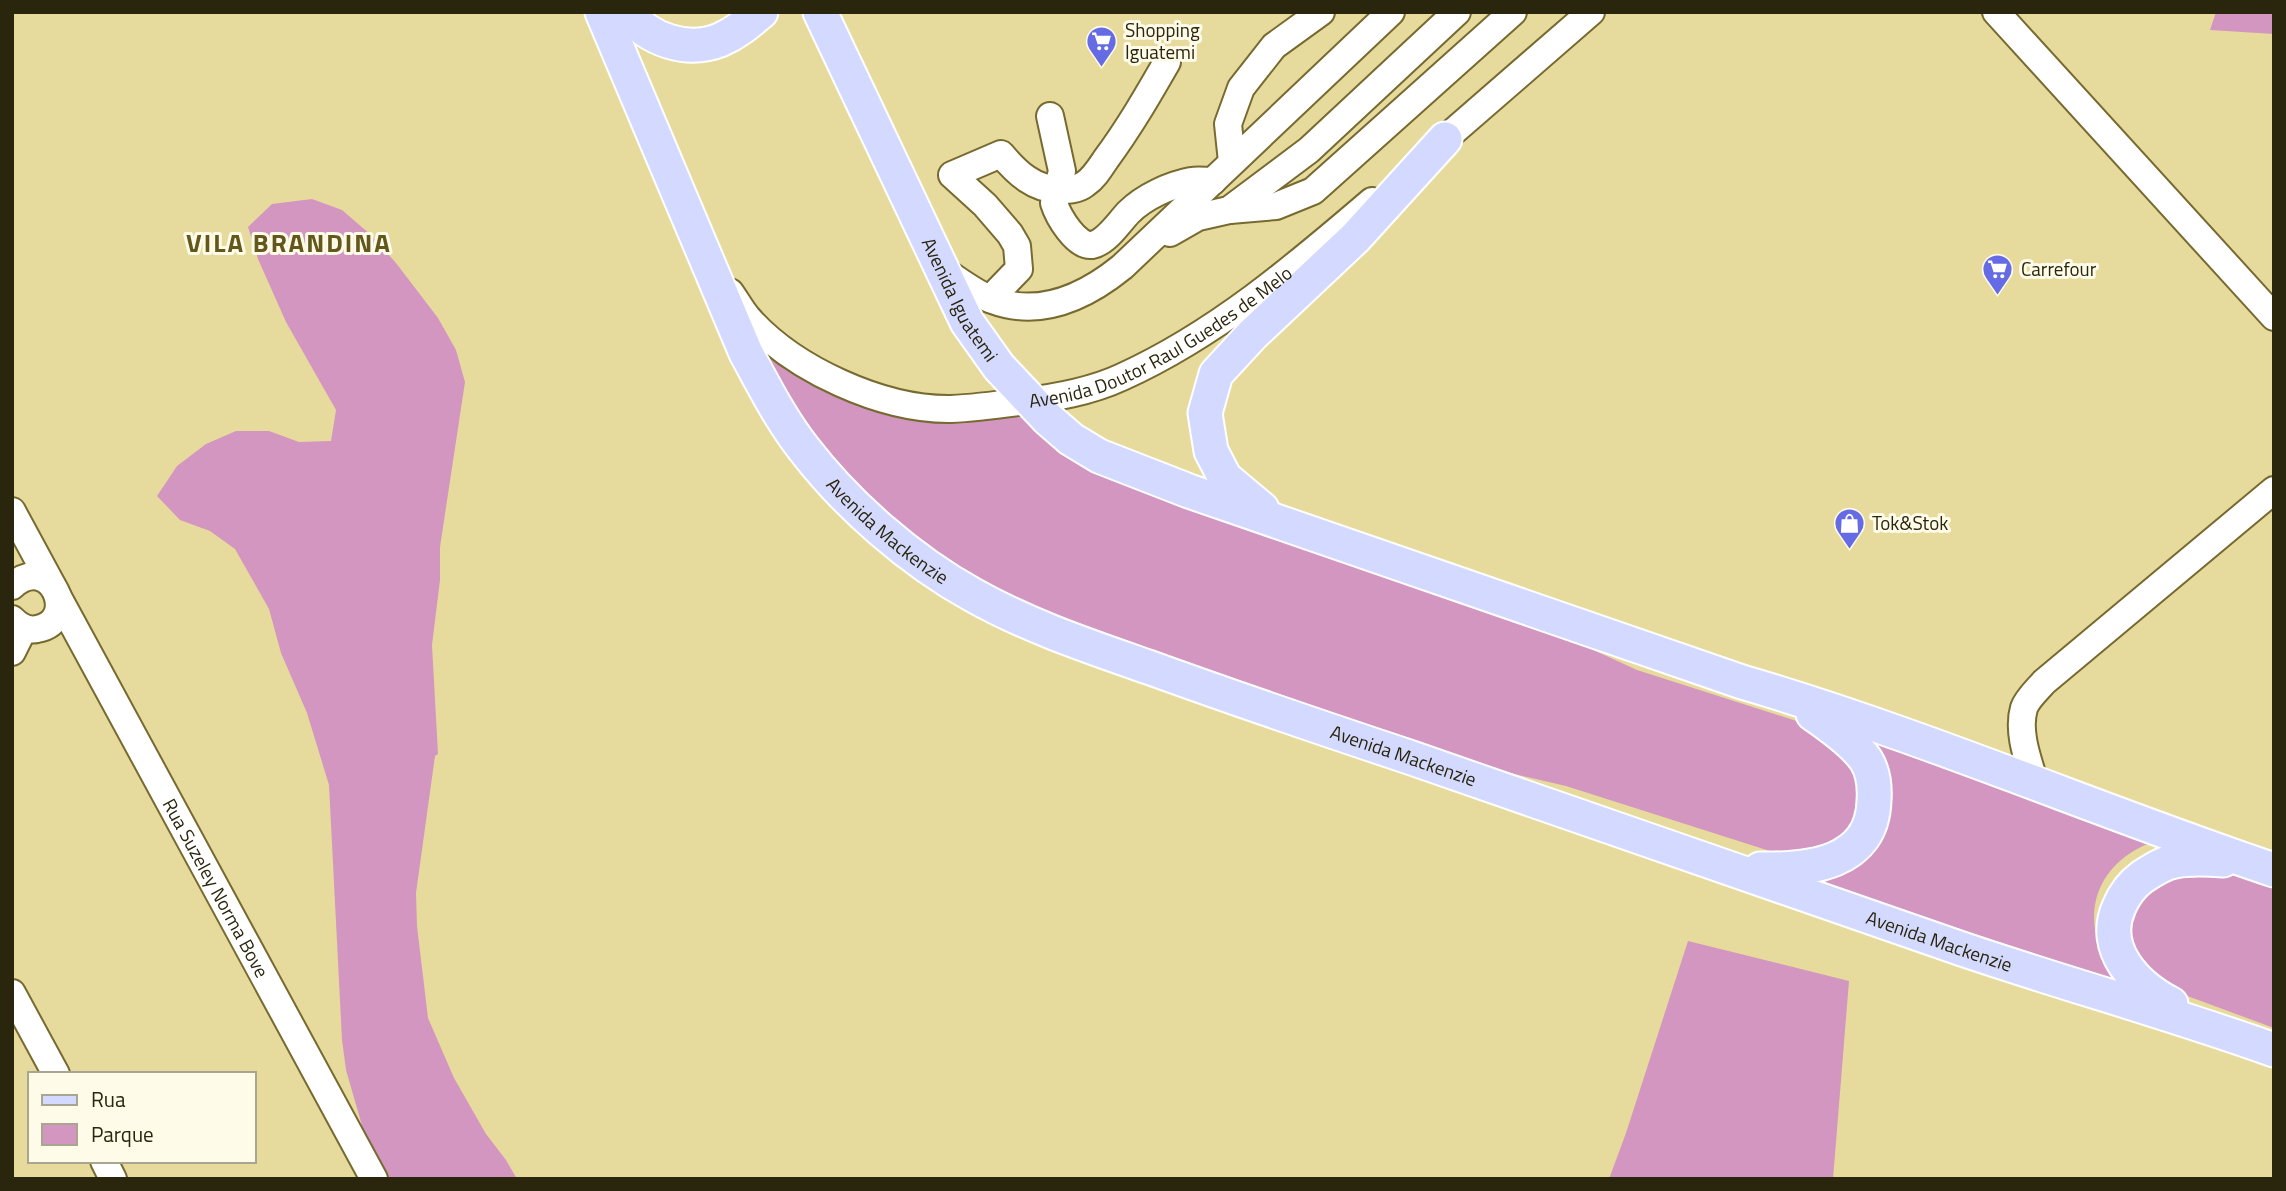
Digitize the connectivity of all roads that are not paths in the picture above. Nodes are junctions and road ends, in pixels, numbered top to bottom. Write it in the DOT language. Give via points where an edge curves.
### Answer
graph roads {
  1 [pos="602,12"];
  2 [pos="627,12"];
  3 [pos="761,12"];
  4 [pos="820,12"];
  5 [pos="1321,12"];
  6 [pos="1391,12"];
  7 [pos="1457,12"];
  8 [pos="1513,12"];
  9 [pos="1591,12"];
  10 [pos="1996,12"];
  11 [pos="1167,62"];
  12 [pos="1050,116"];
  13 [pos="1446,139"];
  14 [pos="1232,162"];
  15 [pos="1213,181"];
  16 [pos="1057,189"];
  17 [pos="1229,210"];
  18 [pos="700,242"];
  19 [pos="1142,249"];
  20 [pos="941,269"];
  21 [pos="990,299"];
  22 [pos="2274,317"];
  23 [pos="2274,491"];
  24 [pos="12,511"];
  25 [pos="1280,524"];
  26 [pos="12,586"];
  27 [pos="55,591"];
  28 [pos="18,624"];
  29 [pos="12,652"];
  30 [pos="1786,695"];
  31 [pos="2035,783"];
  32 [pos="2262,866"];
  33 [pos="1733,868"];
  34 [pos="12,993"];
  35 [pos="2221,1031"];
  36 [pos="2274,1050"];
  37 [pos="55,1072"];
  38 [pos="105,1163"];
  39 [pos="113,1179"];
  40 [pos="374,1179"];
  1 -- 18 [label="main road"];
  2 -- 3 [label="main road" via="650,35 691,44 718,41"];
  4 -- 20 [label="main road, Avenida Iguatemi"];
  5 -- 14 [label="street" via="1273,46 1241,88 1228,124"];
  6 -- 14 [label="street"];
  7 -- 17 [label="street" via="1309,150"];
  8 -- 17 [label="street" via="1313,191 1276,206"];
  9 -- 13 [label="street, Avenida Doutor Raul Guedes de Melo"];
  10 -- 22 [label="street"];
  11 -- 16 [label="street" via="1092,180 1076,189"];
  12 -- 16 [label="street" via="1062,171"];
  13 -- 18 [label="street, Avenida Doutor Raul Guedes de Melo" via="1288,272 1183,346 1120,378 1060,397 949,409 869,396 816,371 748,318"];
  13 -- 25 [label="main road" via="1355,238 1216,374 1205,413 1211,452 1225,478"];
  14 -- 15 [label="street"];
  15 -- 16 [label="street" via="1191,181 1147,199 1091,245 1071,233 1056,210"];
  15 -- 19 [label="street"];
  16 -- 21 [label="street" via="1033,184 1001,154 952,175 999,220 1017,246 1019,269"];
  17 -- 19 [label="street" via="1198,218"];
  18 -- 33 [label="main road, Avenida Mackenzie" via="746,353 803,449 882,530 972,595 1084,645"];
  19 -- 21 [label="street" via="1100,285 1072,298 1019,308"];
  20 -- 21 [label="street"];
  20 -- 25 [label="main road, Avenida Iguatemi, bridge" via="967,322 999,367 1071,439 1099,456"];
  23 -- 31 [label="street" via="2044,682 2024,706 2022,733"];
  24 -- 27 [label="street, Rua Suzeley Norma Bove"];
  25 -- 30 [label="main road"];
  26 -- 27 [label="street" via="38,577"];
  27 -- 28 [label="street" via="58,612 47,626 39,629"];
  27 -- 40 [label="street, Rua Suzeley Norma Bove"];
  28 -- 29 [label="street"];
  30 -- 31 [label="main road"];
  30 -- 33 [label="main road" via="1833,728 1866,760 1875,784 1874,813 1854,848 1832,862 1794,870"];
  31 -- 32 [label="main road"];
  32 -- 35 [label="main road" via="2174,861 2134,883 2113,918 2114,941 2122,963 2137,981"];
  33 -- 35 [label="main road, Avenida Mackenzie" via="1966,950"];
  34 -- 37 [label="street"];
  35 -- 36 [label="main road, Avenida Mackenzie"];
  38 -- 39 [label="street"];
}
